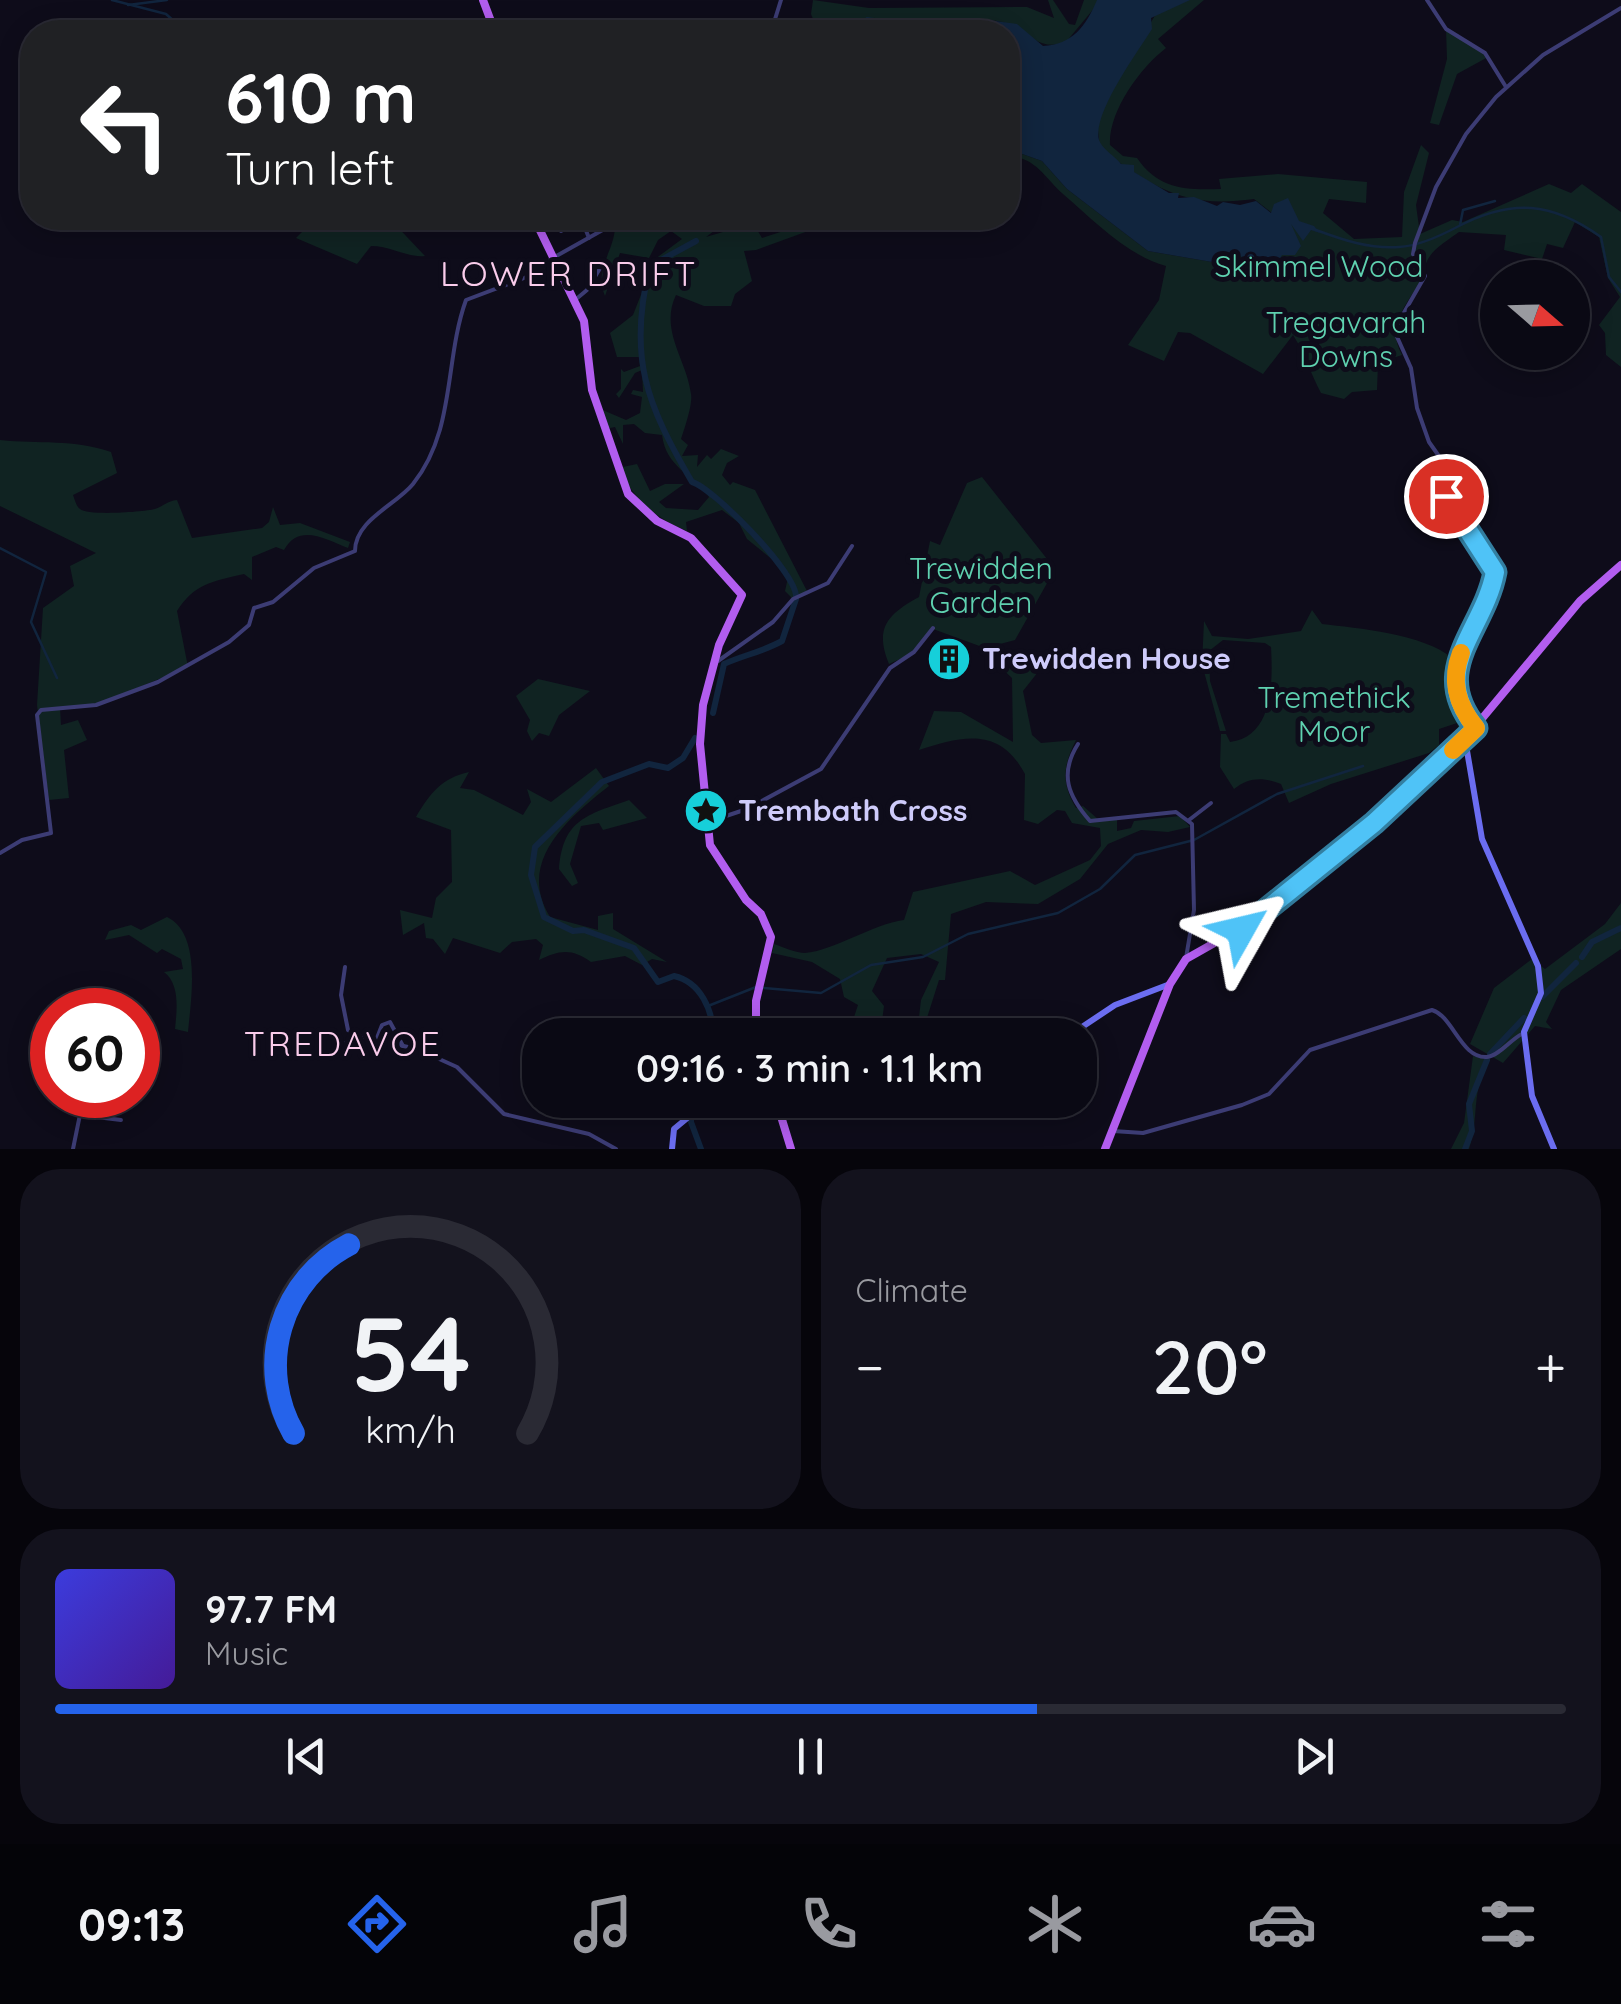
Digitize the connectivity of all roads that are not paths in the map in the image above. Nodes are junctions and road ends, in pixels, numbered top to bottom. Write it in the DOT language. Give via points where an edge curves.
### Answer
graph roads {
  1 [pos="1427,0"];
  2 [pos="1621,8"];
  3 [pos="1506,87"];
  4 [pos="539,230"];
  5 [pos="586,230"];
  6 [pos="603,230"];
  7 [pos="589,238"];
  8 [pos="551,259"];
  9 [pos="602,265"];
  10 [pos="575,300"];
  11 [pos="852,546"];
  12 [pos="1621,565"];
  13 [pos="933,628"];
  14 [pos="714,664"];
  15 [pos="1476,728"];
  16 [pos="1465,739"];
  17 [pos="1078,744"];
  18 [pos="1211,803"];
  19 [pos="1189,820"];
  20 [pos="708,822"];
  21 [pos="0,852"];
  22 [pos="1186,959"];
  23 [pos="345,967"];
  24 [pos="1170,984"];
  25 [pos="757,1018"];
  26 [pos="1096,1018"];
  27 [pos="348,1030"];
  28 [pos="1524,1032"];
  29 [pos="358,1036"];
  30 [pos="377,1038"];
  31 [pos="349,1040"];
  32 [pos="403,1046"];
  33 [pos="337,1048"];
  34 [pos="79,1118"];
  35 [pos="105,1118"];
  36 [pos="688,1118"];
  37 [pos="782,1118"];
  38 [pos="121,1120"];
  39 [pos="1112,1131"];
  40 [pos="72,1149"];
  41 [pos="616,1149"];
  42 [pos="672,1149"];
  43 [pos="792,1149"];
  44 [pos="1105,1149"];
  45 [pos="1554,1149"];
  1 -- 3 [label="street" via="1446,29 1485,53"];
  2 -- 3 [label="street"];
  3 -- 15 [label="street" via="1466,134 1436,186 1414,252 1424,276 1394,330 1440,459 1446,496 1495,572 1456,670 1458,700"];
  4 -- 8 [label="main road"];
  5 -- 7 [label="street"];
  6 -- 7 [label="street"];
  7 -- 8 [label="street"];
  8 -- 10 [label="main road"];
  8 -- 21 [label="street" via="537,273 466,300 434,447 414,483 360,533 355,551 314,568 274,602 254,608 249,625 200,661 96,705 36,715 51,833"];
  9 -- 10 [label="street"];
  10 -- 14 [label="main road" via="592,390 628,494 657,521 691,538 742,595"];
  11 -- 14 [label="street" via="828,584 792,600"];
  12 -- 15 [label="main road" via="1580,600"];
  13 -- 20 [label="street" via="890,668 821,769"];
  14 -- 20 [label="main road" via="700,737"];
  15 -- 16 [label="main road"];
  16 -- 22 [label="main road" via="1267,911"];
  16 -- 28 [label="street" via="1482,839 1541,978"];
  17 -- 19 [label="street" via="1066,779 1090,821 1176,812"];
  18 -- 19 [label="street"];
  19 -- 22 [label="street" via="1194,910"];
  20 -- 25 [label="main road" via="714,855 768,925 771,948"];
  22 -- 24 [label="main road"];
  23 -- 27 [label="street" via="341,995"];
  24 -- 26 [label="street"];
  24 -- 39 [label="main road"];
  27 -- 29 [label="street"];
  27 -- 31 [label="street"];
  28 -- 39 [label="street" via="1484,1057 1432,1010 1310,1050 1277,1088 1242,1105 1143,1133"];
  28 -- 45 [label="street" via="1532,1096"];
  29 -- 30 [label="street"];
  29 -- 31 [label="street"];
  30 -- 32 [label="street"];
  30 -- 32 [label="street" via="390,1022"];
  31 -- 33 [label="street"];
  32 -- 41 [label="street" via="464,1072 504,1114 590,1134"];
  34 -- 40 [label="street"];
  35 -- 38 [label="street"];
  36 -- 42 [label="street" via="674,1130"];
  37 -- 43 [label="main road"];
  39 -- 44 [label="main road"];
}
